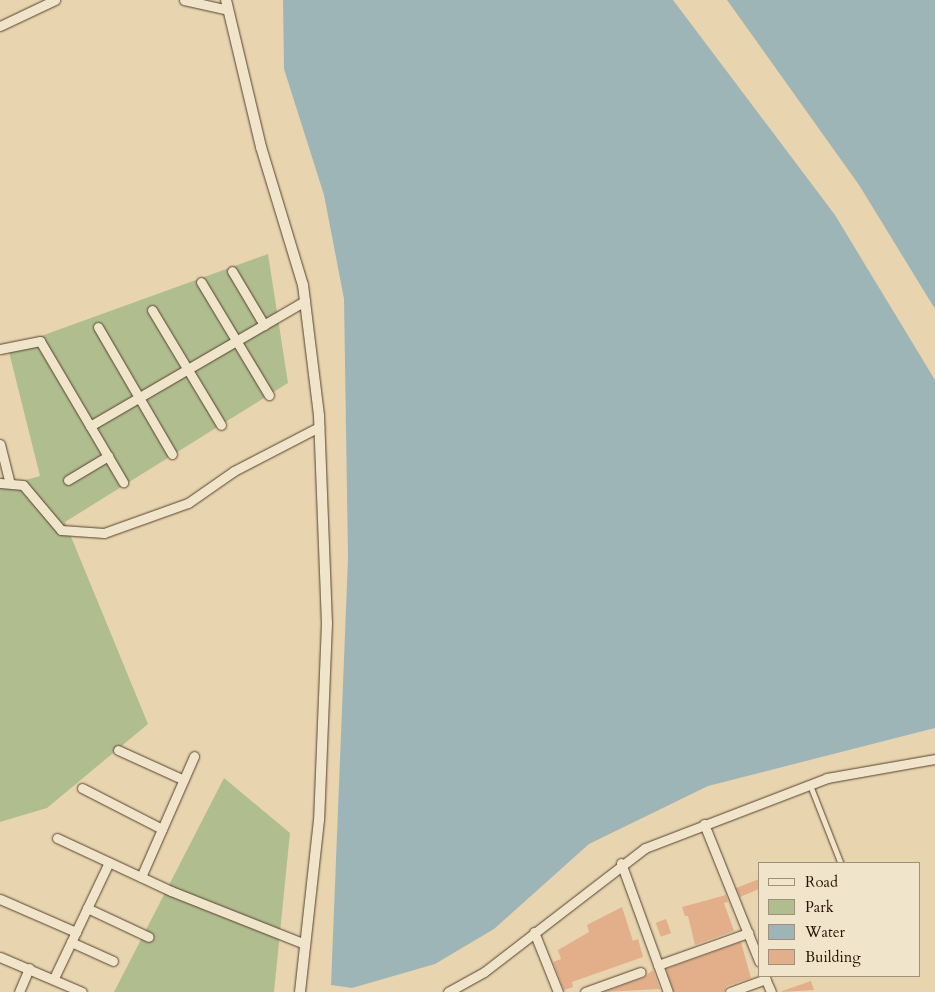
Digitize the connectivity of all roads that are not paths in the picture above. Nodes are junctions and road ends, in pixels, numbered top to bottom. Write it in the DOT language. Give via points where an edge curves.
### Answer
graph roads {
  1 [pos="55,0"];
  2 [pos="184,0"];
  3 [pos="227,5"];
  4 [pos="0,26"];
  5 [pos="232,271"];
  6 [pos="201,282"];
  7 [pos="305,301"];
  8 [pos="152,310"];
  9 [pos="264,325"];
  10 [pos="98,327"];
  11 [pos="237,341"];
  12 [pos="0,348"];
  13 [pos="188,369"];
  14 [pos="269,395"];
  15 [pos="139,398"];
  16 [pos="221,425"];
  17 [pos="90,426"];
  18 [pos="319,427"];
  19 [pos="0,444"];
  20 [pos="172,454"];
  21 [pos="108,456"];
  22 [pos="68,480"];
  23 [pos="4,482"];
  24 [pos="123,482"];
  25 [pos="118,750"];
  26 [pos="194,756"];
  27 [pos="935,759"];
  28 [pos="184,780"];
  29 [pos="810,784"];
  30 [pos="82,788"];
  31 [pos="704,824"];
  32 [pos="162,829"];
  33 [pos="58,838"];
  34 [pos="109,862"];
  35 [pos="841,862"];
  36 [pos="621,863"];
  37 [pos="141,877"];
  38 [pos="0,899"];
  39 [pos="87,908"];
  40 [pos="76,932"];
  41 [pos="534,932"];
  42 [pos="748,933"];
  43 [pos="149,937"];
  44 [pos="71,942"];
  45 [pos="305,944"];
  46 [pos="0,956"];
  47 [pos="758,958"];
  48 [pos="113,961"];
  49 [pos="658,965"];
  50 [pos="29,968"];
  51 [pos="641,972"];
  52 [pos="765,977"];
  53 [pos="54,978"];
  54 [pos="18,992"];
  55 [pos="82,992"];
  56 [pos="300,992"];
  57 [pos="448,992"];
  58 [pos="558,992"];
  59 [pos="585,992"];
  60 [pos="668,992"];
  61 [pos="730,992"];
  62 [pos="771,992"];
  1 -- 4 [label="street"];
  2 -- 3 [label="street"];
  3 -- 7 [label="street" via="261,147 290,235"];
  5 -- 9 [label="street"];
  6 -- 11 [label="street"];
  7 -- 9 [label="street"];
  7 -- 18 [label="street"];
  8 -- 13 [label="street"];
  9 -- 11 [label="street"];
  10 -- 15 [label="street"];
  11 -- 13 [label="street"];
  11 -- 14 [label="street"];
  12 -- 17 [label="street" via="40,341"];
  13 -- 15 [label="street"];
  13 -- 16 [label="street"];
  15 -- 17 [label="street"];
  15 -- 20 [label="street"];
  17 -- 21 [label="street"];
  18 -- 23 [label="street" via="234,470 188,503 104,533 61,530 23,485"];
  18 -- 45 [label="street" via="327,623 319,820"];
  19 -- 23 [label="street"];
  21 -- 22 [label="street"];
  21 -- 24 [label="street"];
  25 -- 28 [label="street"];
  26 -- 28 [label="street"];
  27 -- 29 [label="street" via="866,769"];
  28 -- 32 [label="street"];
  29 -- 31 [label="street"];
  29 -- 35 [label="lane"];
  30 -- 32 [label="street"];
  31 -- 36 [label="street" via="645,848"];
  31 -- 42 [label="street"];
  32 -- 37 [label="street"];
  33 -- 34 [label="street"];
  34 -- 37 [label="street"];
  34 -- 39 [label="street"];
  36 -- 41 [label="street"];
  36 -- 49 [label="street"];
  37 -- 45 [label="street"];
  38 -- 40 [label="street"];
  39 -- 40 [label="street"];
  39 -- 43 [label="street"];
  40 -- 44 [label="street"];
  41 -- 57 [label="street" via="484,972"];
  41 -- 58 [label="street"];
  42 -- 47 [label="street"];
  42 -- 49 [label="street"];
  44 -- 48 [label="street"];
  44 -- 53 [label="street"];
  45 -- 56 [label="street"];
  46 -- 50 [label="street"];
  49 -- 60 [label="street"];
  50 -- 53 [label="street"];
  50 -- 54 [label="street"];
  51 -- 59 [label="street"];
  52 -- 61 [label="street"];
  52 -- 62 [label="street"];
  53 -- 55 [label="street"];
}
